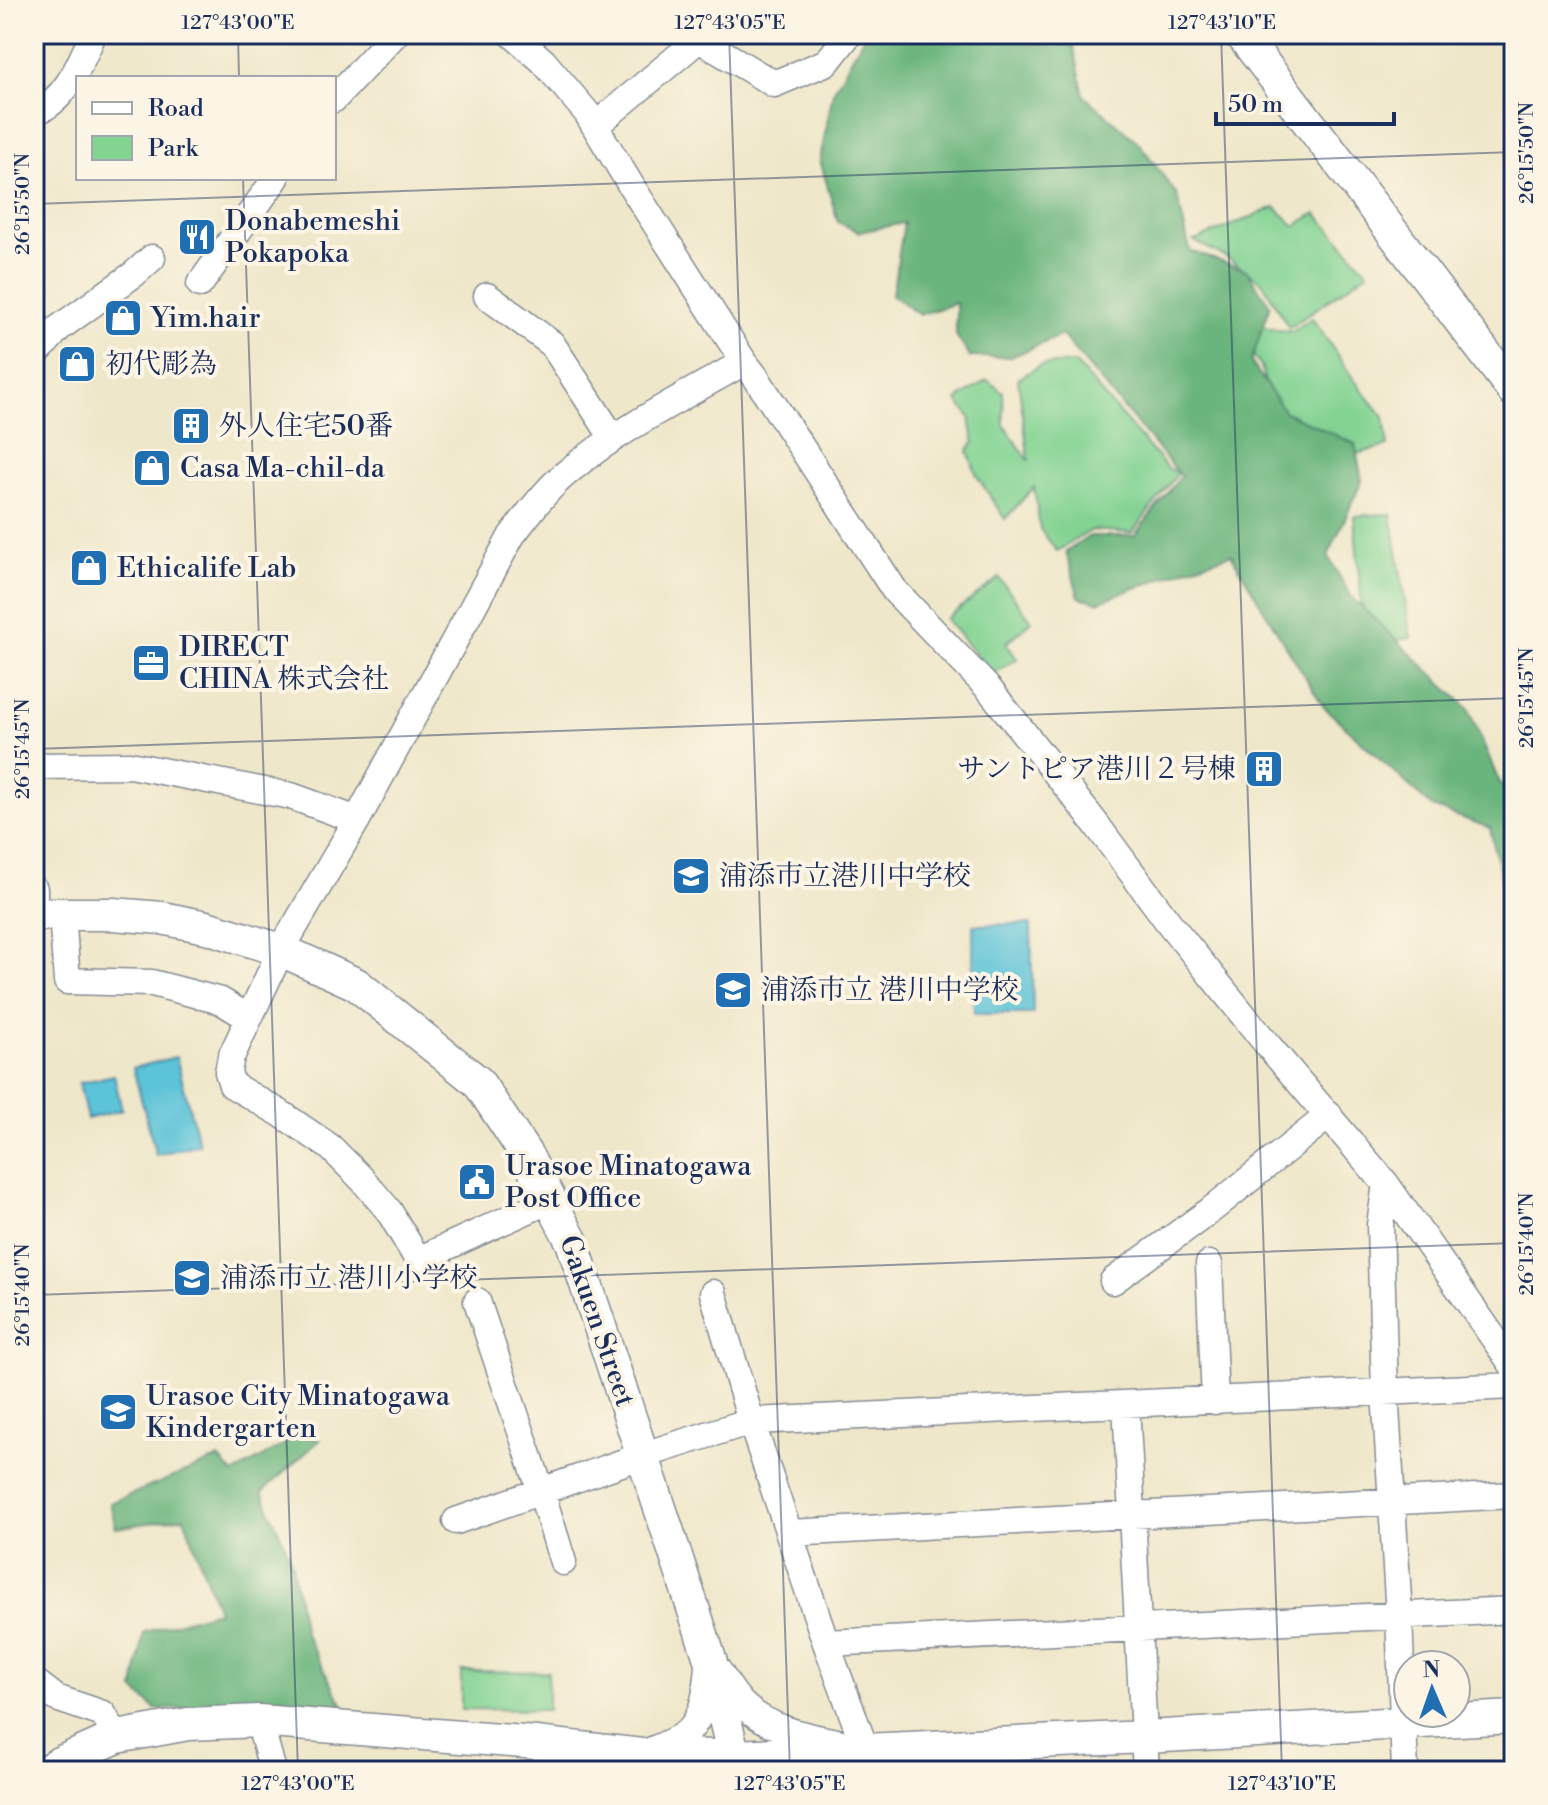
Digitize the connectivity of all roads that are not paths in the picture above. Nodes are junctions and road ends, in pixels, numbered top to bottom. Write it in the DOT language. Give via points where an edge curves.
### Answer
graph roads {
  1 [pos="93,34"];
  2 [pos="395,34"];
  3 [pos="512,34"];
  4 [pos="849,34"];
  5 [pos="1241,34"];
  6 [pos="699,37"];
  7 [pos="336,97"];
  8 [pos="34,112"];
  9 [pos="595,126"];
  10 [pos="275,180"];
  11 [pos="152,258"];
  12 [pos="200,284"];
  13 [pos="487,296"];
  14 [pos="34,356"];
  15 [pos="744,362"];
  16 [pos="1514,391"];
  17 [pos="613,438"];
  18 [pos="34,766"];
  19 [pos="357,820"];
  20 [pos="34,889"];
  21 [pos="43,914"];
  22 [pos="281,950"];
  23 [pos="249,1018"];
  24 [pos="1329,1115"];
  25 [pos="1386,1184"];
  26 [pos="550,1200"];
  27 [pos="1209,1264"];
  28 [pos="1113,1281"];
  29 [pos="713,1293"];
  30 [pos="477,1301"];
  31 [pos="1514,1367"];
  32 [pos="1514,1386"];
  33 [pos="1385,1392"];
  34 [pos="1215,1401"];
  35 [pos="1126,1405"];
  36 [pos="751,1421"];
  37 [pos="644,1455"];
  38 [pos="541,1491"];
  39 [pos="1514,1495"];
  40 [pos="1392,1501"];
  41 [pos="1132,1516"];
  42 [pos="456,1521"];
  43 [pos="789,1533"];
  44 [pos="563,1562"];
  45 [pos="1514,1610"];
  46 [pos="1399,1615"];
  47 [pos="1139,1629"];
  48 [pos="826,1643"];
  49 [pos="1400,1649"];
  50 [pos="710,1659"];
  51 [pos="34,1681"];
  52 [pos="1514,1717"];
  53 [pos="1472,1719"];
  54 [pos="259,1721"];
  55 [pos="1392,1724"];
  56 [pos="1402,1729"];
  57 [pos="117,1737"];
  58 [pos="1145,1737"];
  59 [pos="864,1760"];
  60 [pos="734,1763"];
  61 [pos="648,1766"];
  62 [pos="47,1771"];
  63 [pos="273,1771"];
  64 [pos="808,1771"];
  65 [pos="1146,1771"];
  66 [pos="1405,1771"];
  1 -- 8 [label="street" via="60,94"];
  2 -- 7 [label="street"];
  3 -- 9 [label="street" via="543,61"];
  4 -- 6 [label="street" via="827,62 774,84"];
  5 -- 16 [label="street"];
  6 -- 9 [label="street"];
  9 -- 15 [label="street"];
  10 -- 12 [label="street"];
  11 -- 14 [label="street" via="59,328"];
  13 -- 17 [label="street" via="552,344"];
  15 -- 17 [label="street"];
  15 -- 24 [label="street" via="895,591 989,689 1169,923"];
  17 -- 19 [label="street" via="568,471 512,535"];
  18 -- 19 [label="street" via="130,765 291,796"];
  19 -- 22 [label="street"];
  20 -- 21 [label="street"];
  21 -- 22 [label="street, Gakuen Street" via="162,918"];
  21 -- 23 [label="street" via="67,981 152,983 221,1001"];
  22 -- 23 [label="street"];
  22 -- 26 [label="street, Gakuen Street" via="356,984 478,1082"];
  23 -- 26 [label="street" via="231,1057 232,1085 330,1147 389,1211 418,1260"];
  24 -- 25 [label="street"];
  24 -- 28 [label="street"];
  25 -- 31 [label="street"];
  25 -- 33 [label="street" via="1380,1225"];
  26 -- 37 [label="street, Gakuen Street" via="572,1242"];
  27 -- 34 [label="street"];
  29 -- 36 [label="street"];
  30 -- 38 [label="street"];
  32 -- 33 [label="street"];
  33 -- 34 [label="street"];
  33 -- 40 [label="street"];
  34 -- 35 [label="street"];
  35 -- 36 [label="street"];
  35 -- 41 [label="street"];
  36 -- 37 [label="street"];
  36 -- 43 [label="street"];
  37 -- 38 [label="street"];
  37 -- 50 [label="street, Gakuen Street"];
  38 -- 42 [label="street"];
  38 -- 44 [label="street"];
  39 -- 40 [label="street"];
  40 -- 41 [label="street"];
  40 -- 46 [label="street"];
  41 -- 43 [label="street"];
  41 -- 47 [label="street"];
  43 -- 48 [label="street"];
  45 -- 46 [label="street"];
  46 -- 47 [label="street"];
  46 -- 49 [label="street"];
  47 -- 48 [label="street"];
  47 -- 58 [label="street"];
  48 -- 59 [label="street"];
  50 -- 59 [label="street" via="740,1703 759,1718"];
  50 -- 60 [label="street, Gakuen Street"];
  50 -- 61 [label="street" via="701,1710 689,1731"];
  51 -- 57 [label="street" via="56,1698 103,1714"];
  52 -- 53 [label="street"];
  54 -- 57 [label="street" via="188,1724"];
  54 -- 61 [label="street" via="521,1741"];
  54 -- 63 [label="street"];
  55 -- 58 [label="street"];
  56 -- 66 [label="street"];
  57 -- 62 [label="street"];
  58 -- 59 [label="street"];
  58 -- 65 [label="street"];
  59 -- 60 [label="street"];
  59 -- 64 [label="street" via="822,1764"];
  60 -- 61 [label="street"];
}
